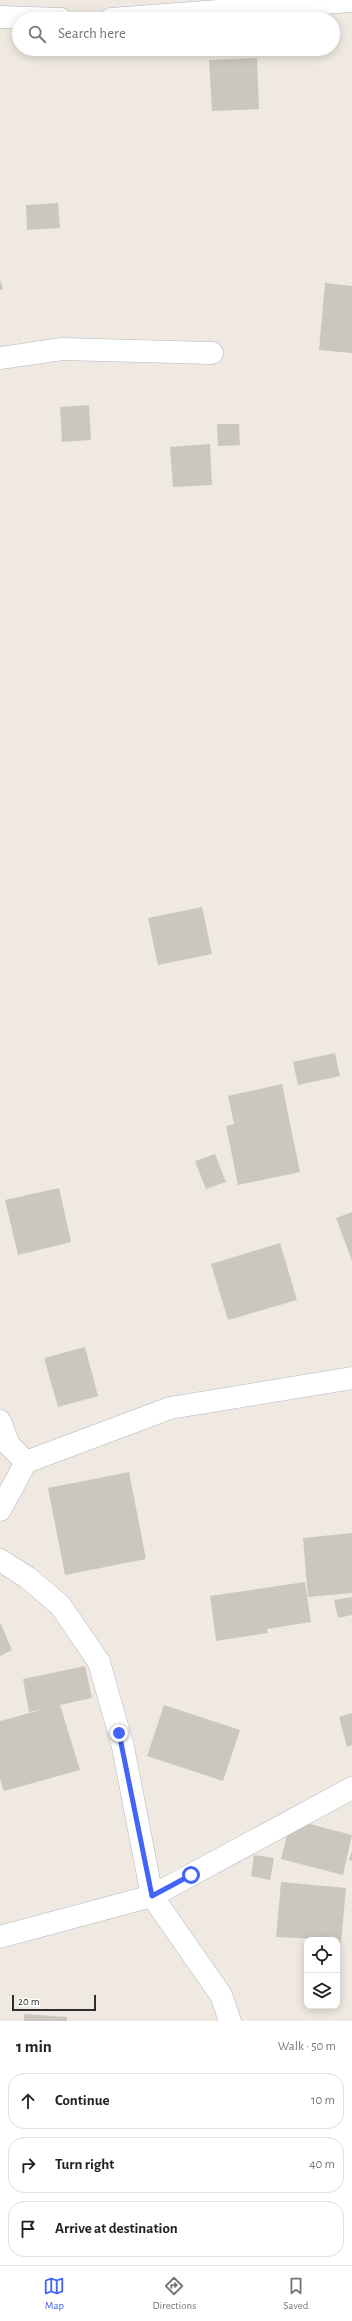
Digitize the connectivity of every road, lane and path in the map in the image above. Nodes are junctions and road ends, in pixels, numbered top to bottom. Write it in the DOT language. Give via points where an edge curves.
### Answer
graph roads {
  1 [pos="352,1"];
  2 [pos="205,12"];
  3 [pos="0,17"];
  4 [pos="12,17"];
  5 [pos="212,353"];
  6 [pos="0,358"];
  7 [pos="352,1378"];
  8 [pos="0,1421"];
  9 [pos="26,1462"];
  10 [pos="0,1510"];
  11 [pos="0,1560"];
  12 [pos="352,1788"];
  13 [pos="152,1896"];
  14 [pos="0,1937"];
  15 [pos="230,2021"];
  1 -- 2 [label="street"];
  3 -- 4 [label="street"];
  5 -- 6 [label="street" via="62,349"];
  7 -- 9 [label="street" via="170,1408"];
  8 -- 9 [label="street" via="9,1444"];
  9 -- 10 [label="street"];
  11 -- 13 [label="street" via="28,1578 60,1605 99,1662 123,1747"];
  12 -- 13 [label="street"];
  13 -- 14 [label="street"];
  13 -- 15 [label="street" via="221,1995"];
}
